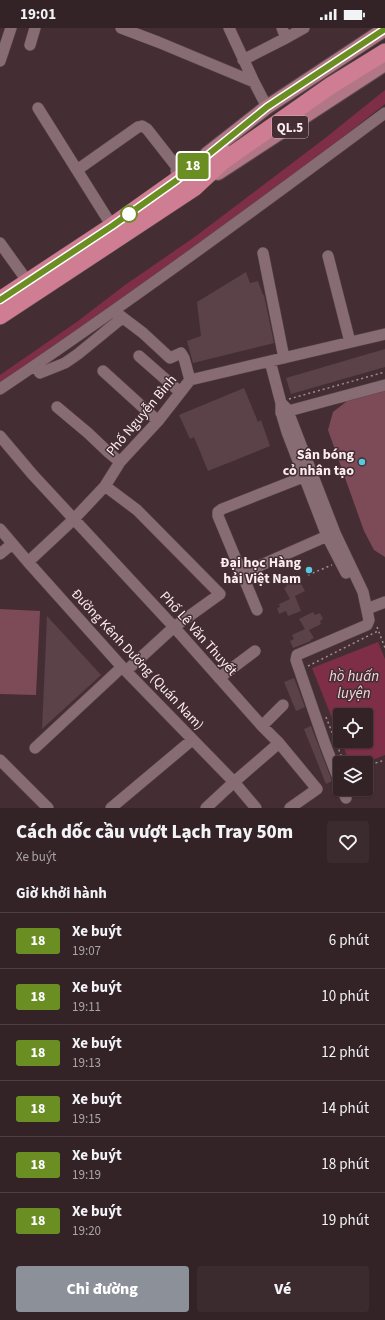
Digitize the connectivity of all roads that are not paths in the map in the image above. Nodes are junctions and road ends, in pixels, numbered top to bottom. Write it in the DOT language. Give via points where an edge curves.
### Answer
graph roads {
  1 [pos="11,28"];
  2 [pos="35,28"];
  3 [pos="121,28"];
  4 [pos="229,28"];
  5 [pos="304,28"];
  6 [pos="284,33"];
  7 [pos="381,33"];
  8 [pos="30,45"];
  9 [pos="385,52"];
  10 [pos="243,60"];
  11 [pos="0,61"];
  12 [pos="385,64"];
  13 [pos="254,82"];
  14 [pos="267,107"];
  15 [pos="38,108"];
  16 [pos="385,112"];
  17 [pos="217,160"];
  18 [pos="77,170"];
  19 [pos="177,180"];
  20 [pos="194,188"];
  21 [pos="112,226"];
  22 [pos="0,243"];
  23 [pos="263,253"];
  24 [pos="328,256"];
  25 [pos="28,282"];
  26 [pos="0,300"];
  27 [pos="118,314"];
  28 [pos="0,316"];
  29 [pos="385,334"];
  30 [pos="350,342"];
  31 [pos="139,356"];
  32 [pos="284,358"];
  33 [pos="270,361"];
  34 [pos="35,366"];
  35 [pos="103,371"];
  36 [pos="190,380"];
  37 [pos="385,386"];
  38 [pos="0,389"];
  39 [pos="180,392"];
  40 [pos="57,407"];
  41 [pos="285,410"];
  42 [pos="158,421"];
  43 [pos="0,436"];
  44 [pos="120,462"];
  45 [pos="308,475"];
  46 [pos="105,486"];
  47 [pos="74,519"];
  48 [pos="0,529"];
  49 [pos="331,534"];
  50 [pos="12,544"];
  51 [pos="0,554"];
  52 [pos="28,562"];
  53 [pos="242,573"];
  54 [pos="363,598"];
  55 [pos="385,602"];
  56 [pos="367,609"];
  57 [pos="257,610"];
  58 [pos="174,627"];
  59 [pos="255,651"];
  60 [pos="124,669"];
  61 [pos="218,678"];
  62 [pos="283,705"];
  63 [pos="262,726"];
  64 [pos="192,740"];
  65 [pos="279,743"];
  66 [pos="35,748"];
  67 [pos="0,760"];
  68 [pos="333,766"];
  69 [pos="234,782"];
  70 [pos="48,808"];
  71 [pos="111,808"];
  72 [pos="206,808"];
  73 [pos="256,808"];
  74 [pos="290,808"];
  1 -- 11 [label="street"];
  2 -- 8 [label="street"];
  3 -- 13 [label="street"];
  4 -- 10 [label="street"];
  5 -- 6 [label="street"];
  6 -- 10 [label="street"];
  7 -- 14 [label="main road, QL.5"];
  7 -- 17 [label="highway, QL.5"];
  9 -- 17 [label="highway, QL.5"];
  10 -- 13 [label="street"];
  12 -- 20 [label="main road, QL.5"];
  13 -- 14 [label="street"];
  14 -- 19 [label="main road, QL.5"];
  15 -- 18 [label="street"];
  16 -- 27 [label="street"];
  17 -- 19 [label="highway, QL.5"];
  17 -- 20 [label="highway, QL.5"];
  18 -- 19 [label="street" via="142,126 176,166"];
  18 -- 21 [label="street"];
  19 -- 21 [label="highway, QL.5"];
  20 -- 28 [label="highway, QL.5"];
  21 -- 25 [label="highway, QL.5"];
  22 -- 25 [label="street"];
  23 -- 32 [label="street"];
  24 -- 30 [label="street"];
  25 -- 26 [label="highway, QL.5"];
  27 -- 34 [label="street"];
  27 -- 34 [label="street" via="91,344 65,363 40,373"];
  27 -- 36 [label="street" via="170,358 181,353"];
  29 -- 30 [label="street, Phố Nguyễn Bình"];
  30 -- 32 [label="street, Phố Nguyễn Bình"];
  31 -- 39 [label="street"];
  32 -- 33 [label="street, Phố Nguyễn Bình"];
  33 -- 36 [label="street, Phố Nguyễn Bình"];
  33 -- 41 [label="street"];
  34 -- 38 [label="street"];
  35 -- 42 [label="street"];
  36 -- 39 [label="street, Phố Nguyễn Bình"];
  37 -- 41 [label="street"];
  39 -- 42 [label="street, Phố Nguyễn Bình"];
  40 -- 44 [label="street"];
  41 -- 45 [label="street"];
  42 -- 44 [label="street, Phố Nguyễn Bình"];
  43 -- 47 [label="street, Phố Lê Văn Thuyết"];
  44 -- 46 [label="street, Phố Nguyễn Bình"];
  45 -- 49 [label="street"];
  45 -- 53 [label="street" via="218,512"];
  46 -- 47 [label="street, Phố Nguyễn Bình"];
  46 -- 58 [label="street" via="137,510 220,594"];
  47 -- 52 [label="street, Phố Nguyễn Bình"];
  47 -- 58 [label="street, Phố Lê Văn Thuyết"];
  48 -- 50 [label="street, Đường Kênh Dương (Quán Nam)"];
  49 -- 53 [label="street"];
  49 -- 54 [label="street" via="363,592"];
  49 -- 54 [label="street" via="340,562 357,596"];
  50 -- 51 [label="street"];
  50 -- 52 [label="street, Đường Kênh Dương (Quán Nam)"];
  52 -- 60 [label="street, Đường Kênh Dương (Quán Nam)"];
  53 -- 57 [label="street"];
  54 -- 56 [label="street"];
  55 -- 56 [label="street"];
  56 -- 68 [label="street" via="367,625 296,657"];
  58 -- 60 [label="street"];
  58 -- 61 [label="street, Phố Lê Văn Thuyết"];
  59 -- 61 [label="street"];
  60 -- 64 [label="street, Đường Kênh Dương (Quán Nam)"];
  60 -- 66 [label="street"];
  61 -- 63 [label="street, Phố Lê Văn Thuyết"];
  62 -- 63 [label="street"];
  63 -- 65 [label="street, Phố Lê Văn Thuyết"];
  64 -- 69 [label="street, Đường Kênh Dương (Quán Nam)"];
  64 -- 71 [label="street"];
  65 -- 69 [label="street"];
  65 -- 74 [label="street, Phố Lê Văn Thuyết" via="317,789"];
  67 -- 70 [label="street"];
  69 -- 72 [label="street"];
  69 -- 73 [label="street, Đường Kênh Dương (Quán Nam)"];
}
